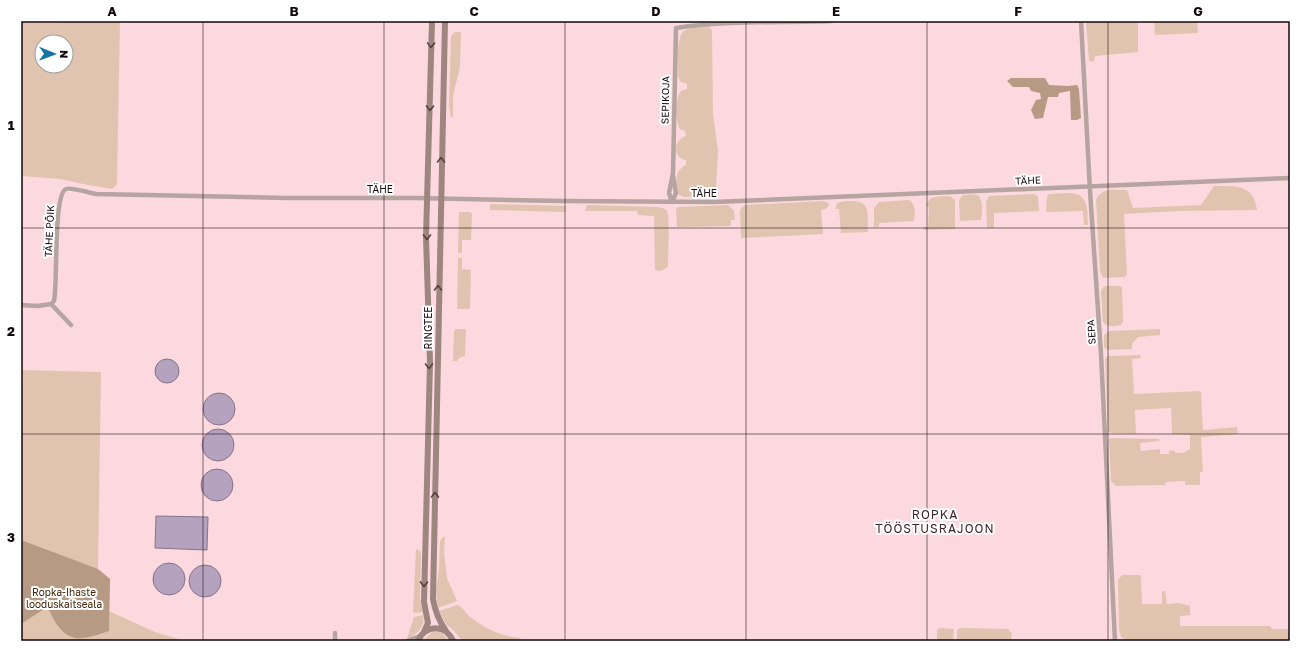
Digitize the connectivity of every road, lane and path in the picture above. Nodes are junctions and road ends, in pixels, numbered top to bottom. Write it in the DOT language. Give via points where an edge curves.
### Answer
graph roads {
  1 [pos="432,21"];
  2 [pos="445,21"];
  3 [pos="818,21"];
  4 [pos="832,21"];
  5 [pos="1081,21"];
  6 [pos="1290,178"];
  7 [pos="1090,186"];
  8 [pos="118,194"];
  9 [pos="427,198"];
  10 [pos="440,198"];
  11 [pos="672,202"];
  12 [pos="51,304"];
  13 [pos="21,305"];
  14 [pos="71,325"];
  15 [pos="446,631"];
  16 [pos="335,633"];
  17 [pos="421,636"];
  18 [pos="335,641"];
  19 [pos="407,641"];
  20 [pos="454,641"];
  21 [pos="1116,641"];
  1 -- 9 [label="main road, RINGTEE, one-way"];
  10 -- 2 [label="main road, RINGTEE, one-way"];
  3 -- 4 [label="street"];
  3 -- 11 [label="street, SEPIKOJA" via="759,21 676,28 672,173 669,193"];
  5 -- 7 [label="street, SEPA"];
  6 -- 7 [label="street, TÄHE"];
  7 -- 11 [label="street, TÄHE" via="812,199"];
  7 -- 21 [label="street, SEPA"];
  8 -- 9 [label="street, TÄHE"];
  8 -- 12 [label="street, TÄHE PÕIK" via="96,194 70,188 62,192 58,208 55,296"];
  9 -- 10 [label="street, TÄHE"];
  9 -- 17 [label="main road, RINGTEE, one-way" via="430,362 424,602 428,623"];
  10 -- 11 [label="street, TÄHE"];
  15 -- 10 [label="main road, RINGTEE, one-way" via="435,611 433,599"];
  12 -- 13 [label="street"];
  12 -- 14 [label="street"];
  15 -- 17 [label="main road" via="435,628"];
  15 -- 20 [label="main road, RINGTEE"];
  16 -- 18 [label="street"];
  17 -- 19 [label="street"];
}
